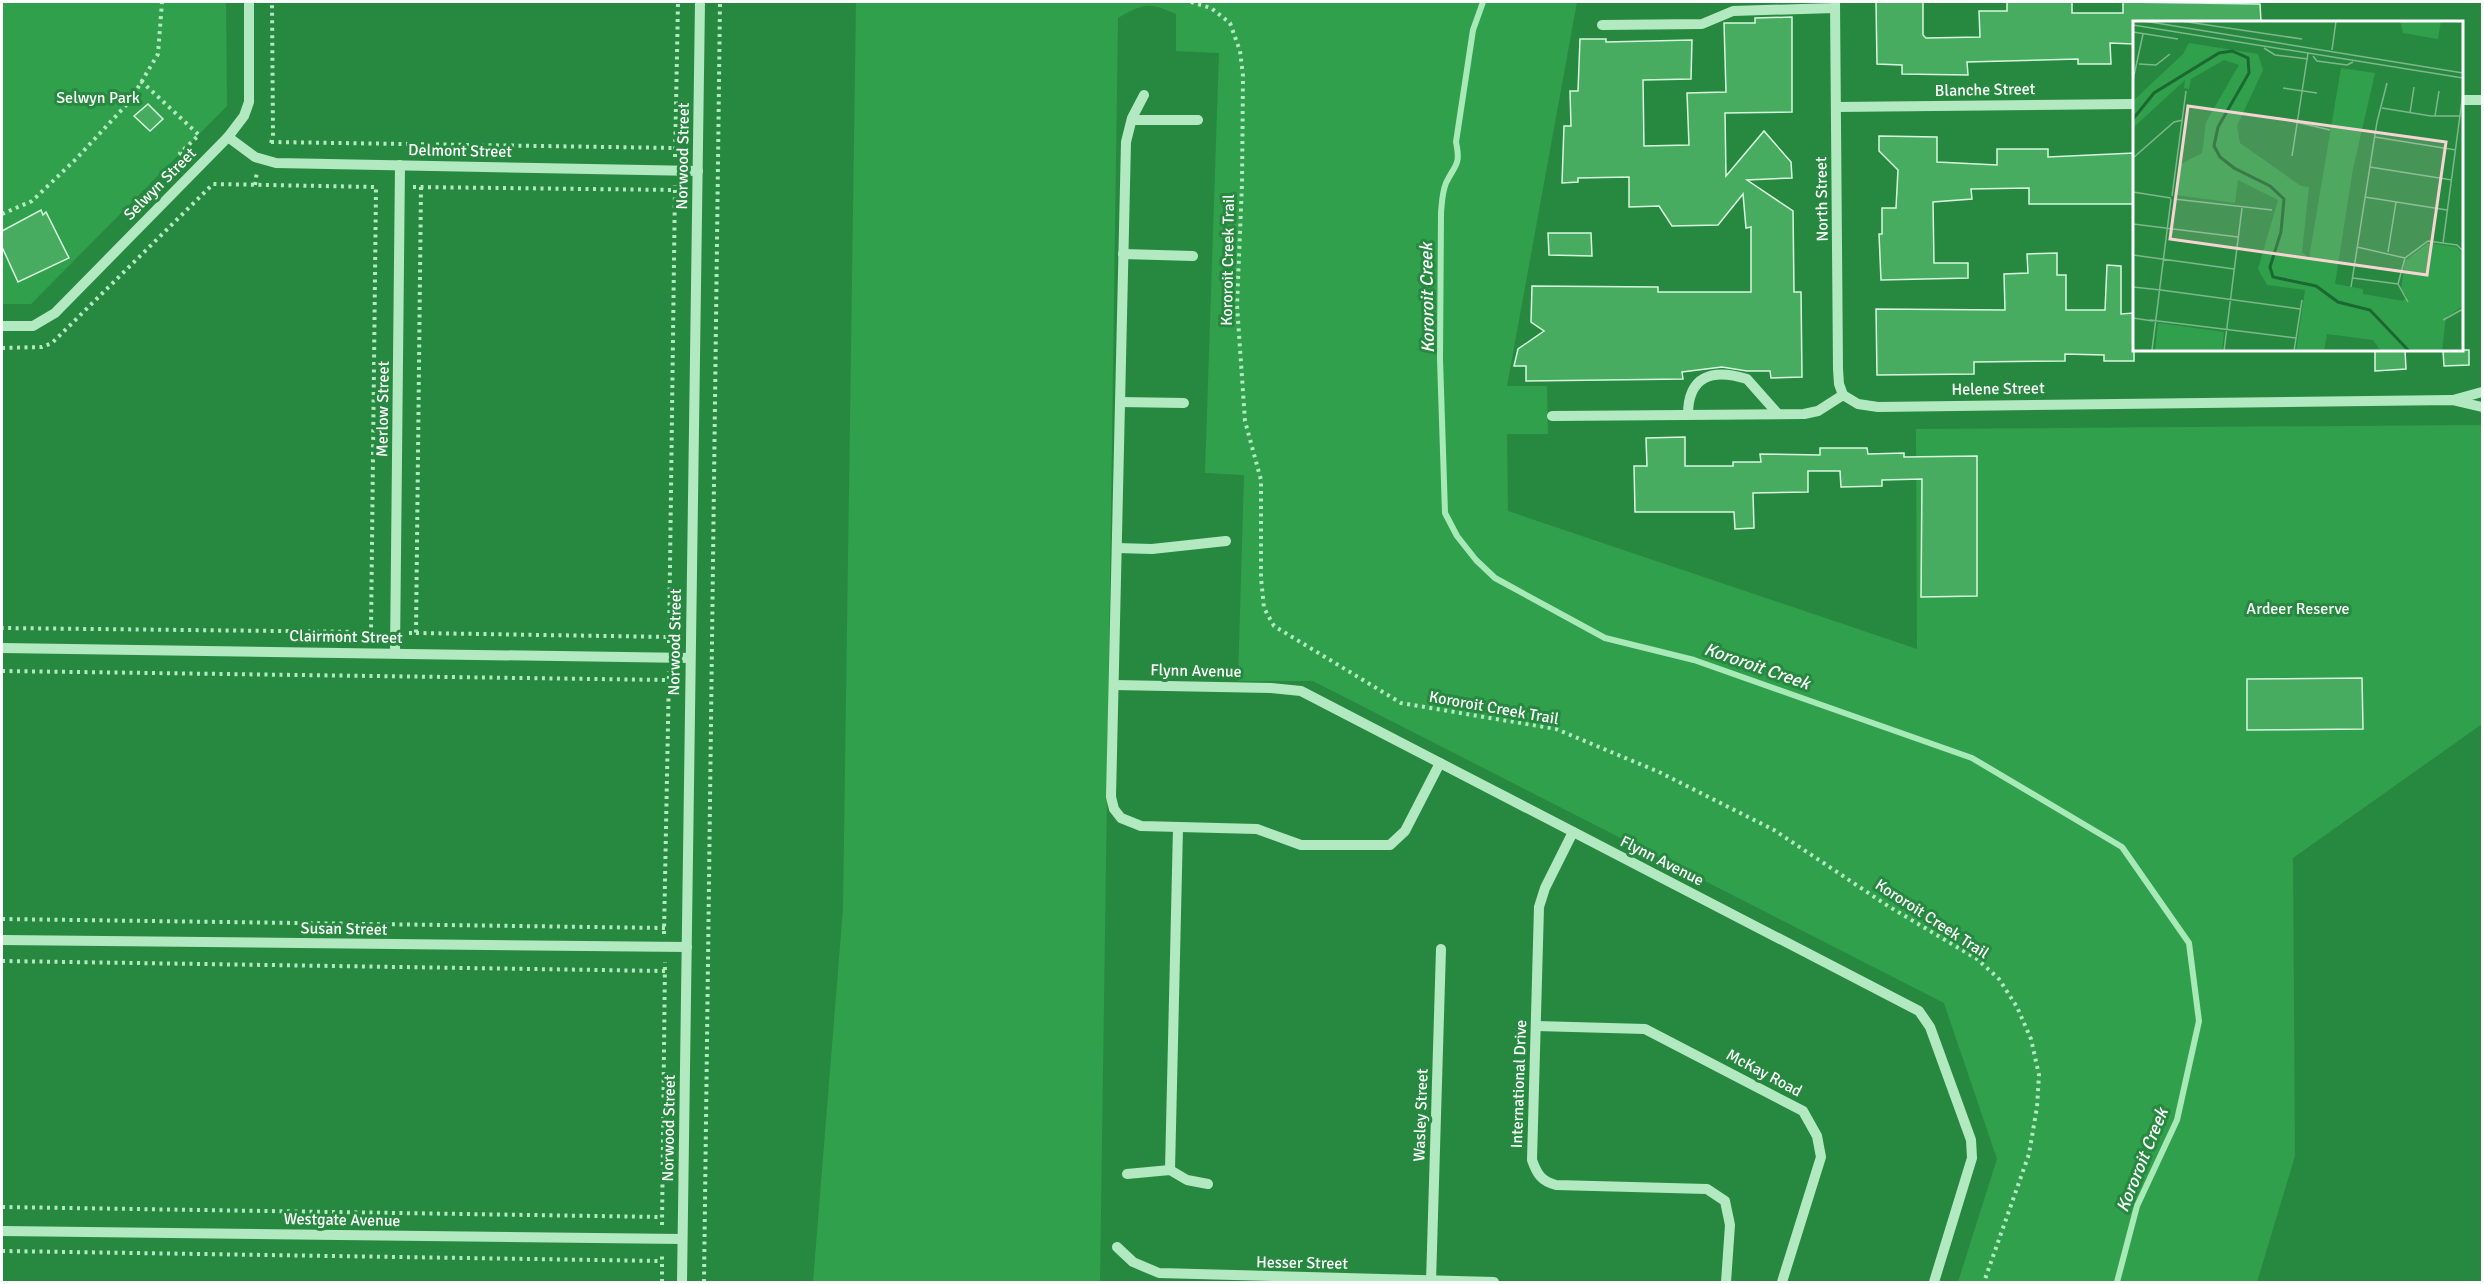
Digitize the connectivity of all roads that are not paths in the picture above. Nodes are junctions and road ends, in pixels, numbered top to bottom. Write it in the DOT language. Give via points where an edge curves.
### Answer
graph roads {
  1 [pos="249,2"];
  2 [pos="700,2"];
  3 [pos="1835,5"];
  4 [pos="1602,25"];
  5 [pos="1144,95"];
  6 [pos="2463,100"];
  7 [pos="2482,100"];
  8 [pos="2133,104"];
  9 [pos="1836,107"];
  10 [pos="1132,120"];
  11 [pos="1198,120"];
  12 [pos="228,137"];
  13 [pos="400,165"];
  14 [pos="698,171"];
  15 [pos="1123,254"];
  16 [pos="1193,256"];
  17 [pos="2,326"];
  18 [pos="2482,392"];
  19 [pos="1844,395"];
  20 [pos="2452,400"];
  21 [pos="1120,402"];
  22 [pos="1184,403"];
  23 [pos="2482,407"];
  24 [pos="1778,414"];
  25 [pos="1688,415"];
  26 [pos="1552,416"];
  27 [pos="1226,541"];
  28 [pos="1117,548"];
  29 [pos="2,648"];
  30 [pos="395,653"];
  31 [pos="690,658"];
  32 [pos="1114,685"];
  33 [pos="1440,764"];
  34 [pos="1178,828"];
  35 [pos="1573,832"];
  36 [pos="2,940"];
  37 [pos="687,947"];
  38 [pos="1441,949"];
  39 [pos="1536,1026"];
  40 [pos="1170,1170"];
  41 [pos="1128,1174"];
  42 [pos="1208,1185"];
  43 [pos="2,1231"];
  44 [pos="682,1239"];
  45 [pos="1117,1247"];
  46 [pos="682,1282"];
  47 [pos="1431,1282"];
  48 [pos="1494,1282"];
  49 [pos="1726,1282"];
  50 [pos="1782,1282"];
  51 [pos="1934,1282"];
  1 -- 12 [label="street, Selwyn Street" via="249,102"];
  2 -- 14 [label="street, Norwood Street"];
  3 -- 4 [label="street" via="1733,11 1702,24"];
  3 -- 9 [label="street, North Street"];
  5 -- 10 [label="street"];
  6 -- 7 [label="street"];
  8 -- 9 [label="street, Blanche Street"];
  9 -- 19 [label="street, North Street" via="1838,369"];
  10 -- 11 [label="street"];
  10 -- 15 [label="street" via="1126,142"];
  12 -- 13 [label="street, Delmont Street" via="261,160 276,163"];
  12 -- 17 [label="street, Selwyn Street" via="49,317 33,326"];
  13 -- 14 [label="street, Delmont Street"];
  13 -- 30 [label="street, Merlow Street"];
  14 -- 31 [label="street, Norwood Street"];
  15 -- 16 [label="street"];
  15 -- 21 [label="street"];
  18 -- 20 [label="street, Helene Street"];
  19 -- 20 [label="street, Helene Street" via="1858,404 1878,406"];
  19 -- 24 [label="street" via="1818,411"];
  20 -- 23 [label="street, Helene Street"];
  21 -- 22 [label="street"];
  21 -- 28 [label="street"];
  24 -- 25 [label="street"];
  24 -- 25 [label="street" via="1747,379 1727,376 1702,378 1694,384"];
  25 -- 26 [label="street"];
  27 -- 28 [label="street" via="1152,549"];
  28 -- 32 [label="street"];
  29 -- 30 [label="street, Clairmont Street"];
  30 -- 31 [label="street, Clairmont Street"];
  31 -- 37 [label="street, Norwood Street"];
  32 -- 33 [label="street, Flynn Avenue" via="1301,691"];
  32 -- 34 [label="street" via="1114,809 1131,823"];
  33 -- 34 [label="street" via="1405,831 1390,845 1301,845 1257,830"];
  33 -- 35 [label="street, Flynn Avenue"];
  34 -- 40 [label="street"];
  35 -- 39 [label="street, International Drive" via="1541,897"];
  35 -- 51 [label="street, Flynn Avenue" via="1908,1003 1925,1018 1971,1140 1972,1158"];
  36 -- 37 [label="street, Susan Street"];
  37 -- 44 [label="street, Norwood Street"];
  38 -- 47 [label="street, Wasley Street"];
  39 -- 49 [label="street, International Drive" via="1532,1160 1542,1180 1556,1185 1707,1189 1725,1202 1730,1225"];
  39 -- 50 [label="street, McKay Road" via="1645,1029 1803,1111 1817,1136 1821,1156"];
  40 -- 41 [label="street"];
  40 -- 42 [label="street" via="1187,1180"];
  43 -- 44 [label="street, Westgate Avenue"];
  44 -- 46 [label="street, Norwood Street"];
  45 -- 47 [label="street, Hesser Street" via="1132,1262 1159,1273"];
  47 -- 48 [label="street, Hesser Street"];
}
